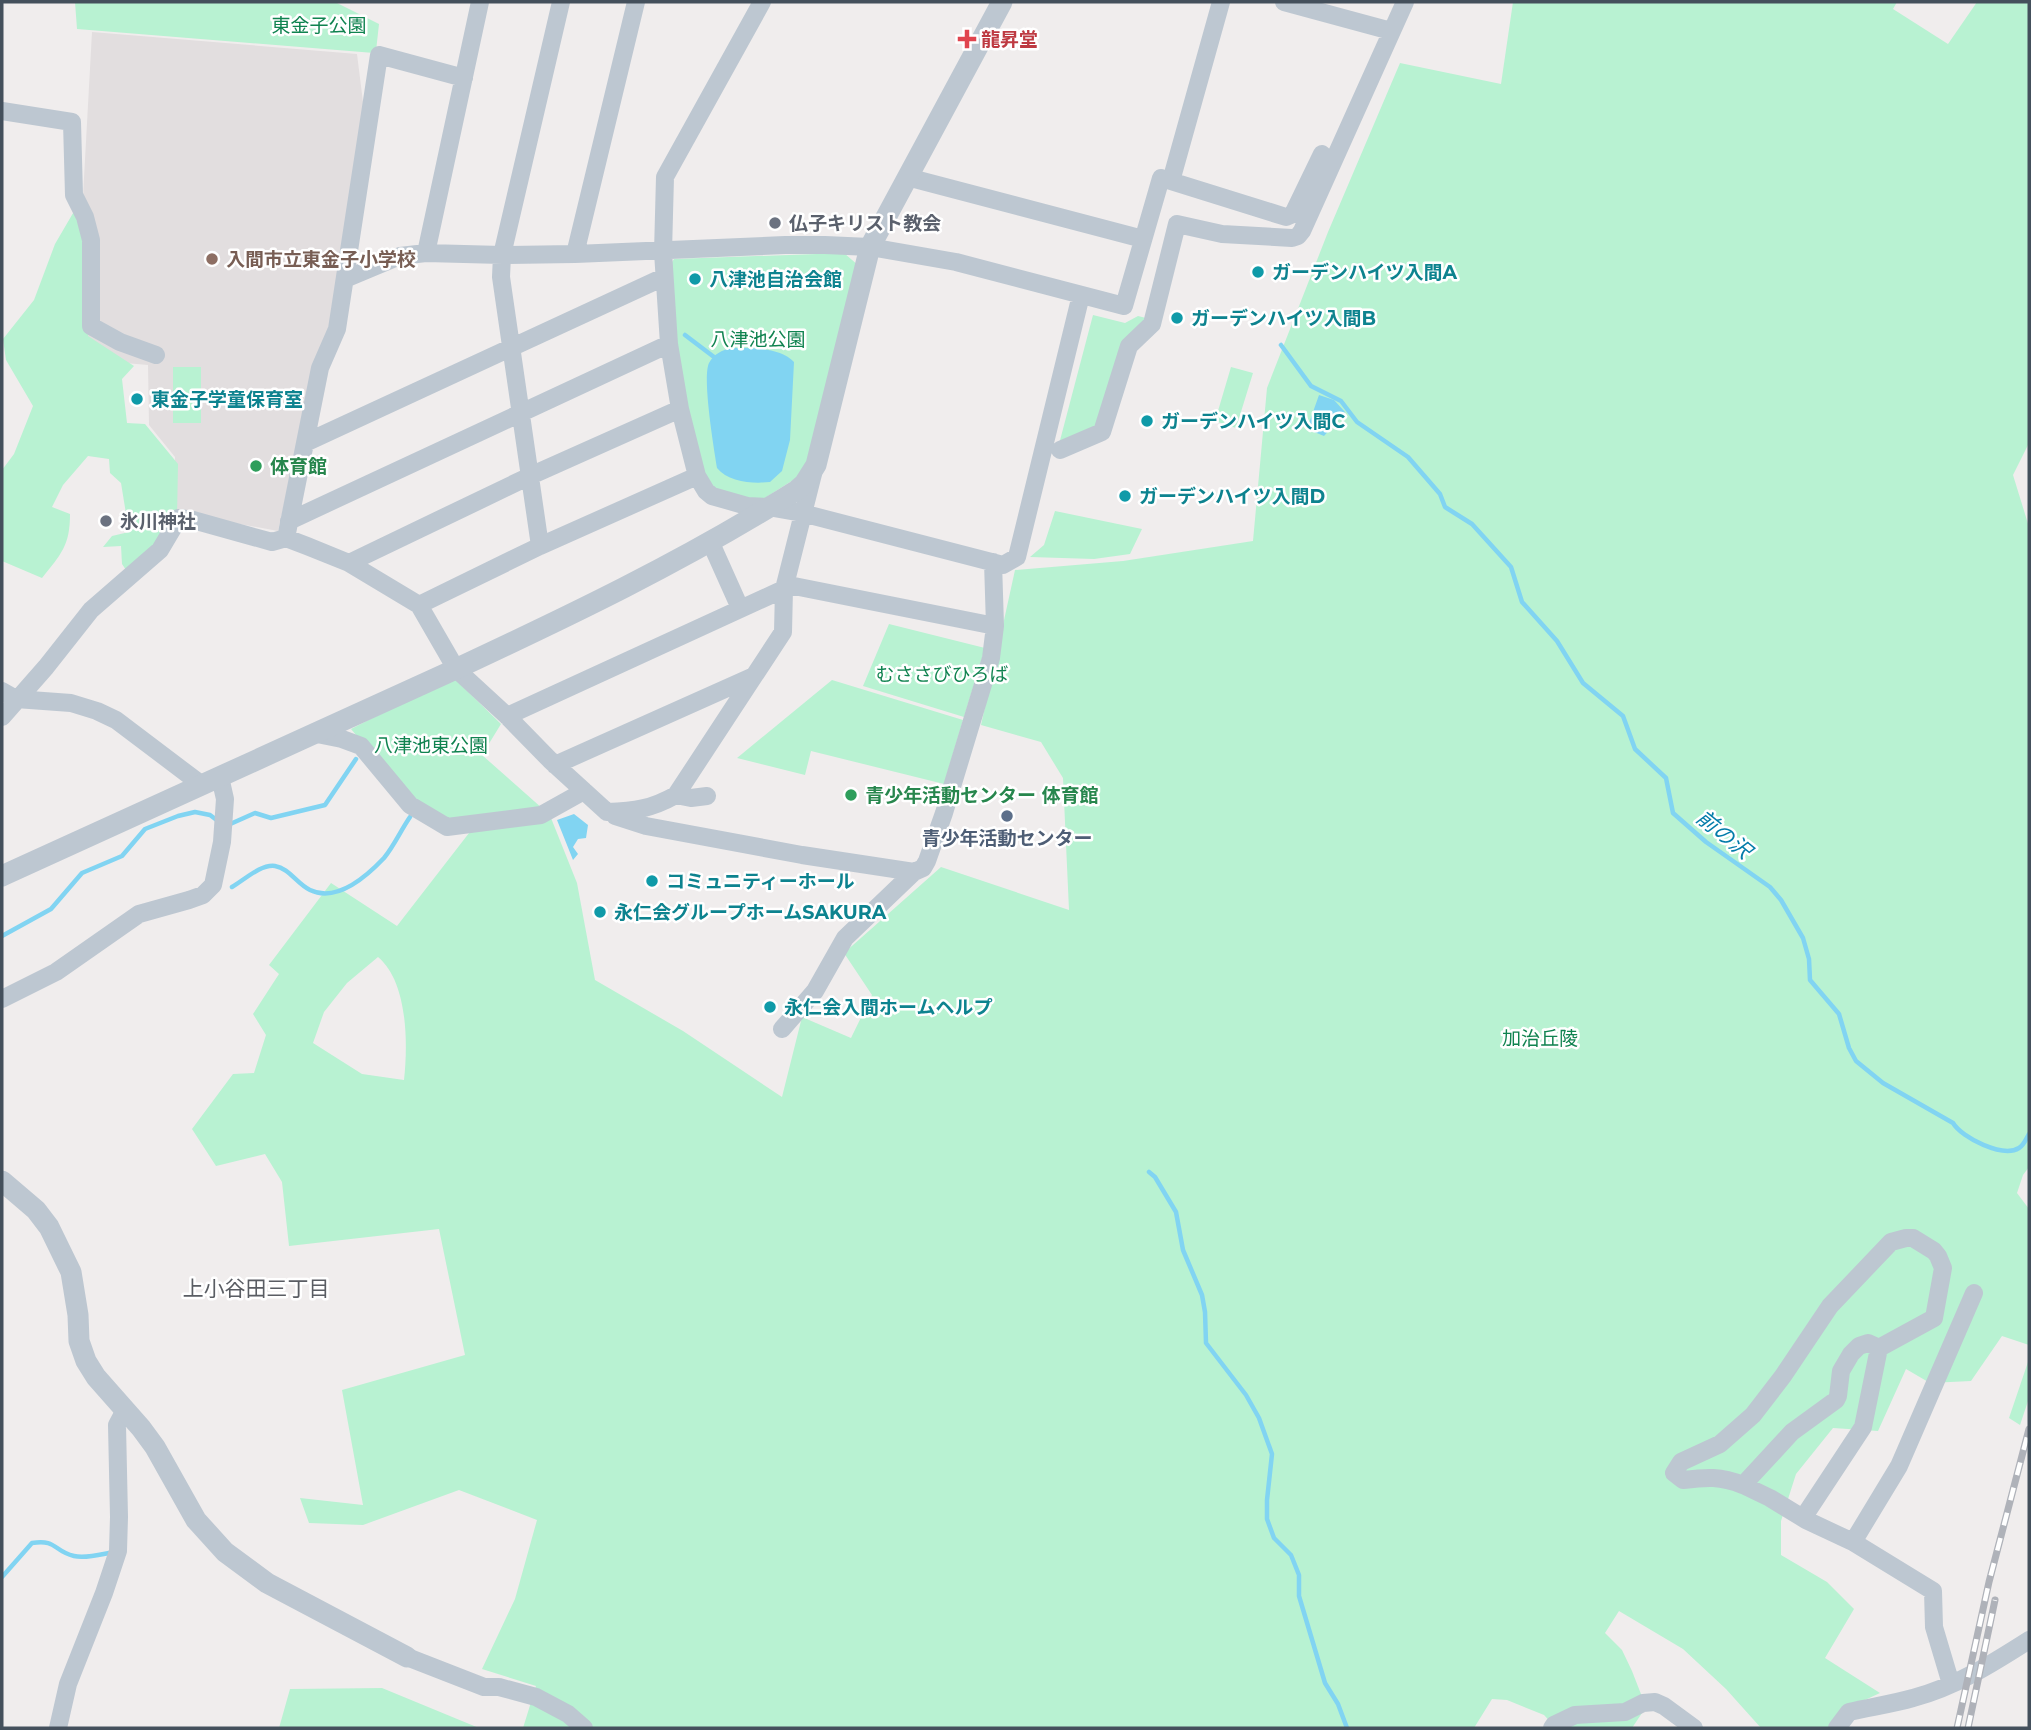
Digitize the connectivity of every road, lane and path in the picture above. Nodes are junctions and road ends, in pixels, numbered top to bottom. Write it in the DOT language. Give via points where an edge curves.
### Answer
graph roads {
  1 [pos="480,2"];
  2 [pos="561,2"];
  3 [pos="636,2"];
  4 [pos="762,2"];
  5 [pos="1002,2"];
  6 [pos="1221,2"];
  7 [pos="1284,2"];
  8 [pos="1405,2"];
  9 [pos="1391,31"];
  10 [pos="464,78"];
  11 [pos="2,111"];
  12 [pos="1322,154"];
  13 [pos="907,177"];
  14 [pos="1171,181"];
  15 [pos="1143,239"];
  16 [pos="870,247"];
  17 [pos="663,252"];
  18 [pos="426,253"];
  19 [pos="575,254"];
  20 [pos="502,256"];
  21 [pos="664,277"];
  22 [pos="345,279"];
  23 [pos="1081,295"];
  24 [pos="669,344"];
  25 [pos="511,349"];
  26 [pos="156,355"];
  27 [pos="680,409"];
  28 [pos="520,412"];
  29 [pos="305,443"];
  30 [pos="1060,450"];
  31 [pos="816,465"];
  32 [pos="530,476"];
  33 [pos="697,476"];
  34 [pos="768,507"];
  35 [pos="802,513"];
  36 [pos="288,530"];
  37 [pos="710,541"];
  38 [pos="540,546"];
  39 [pos="993,562"];
  40 [pos="349,563"];
  41 [pos="784,589"];
  42 [pos="419,605"];
  43 [pos="740,608"];
  44 [pos="995,626"];
  45 [pos="456,669"];
  46 [pos="754,676"];
  47 [pos="9,695"];
  48 [pos="507,716"];
  49 [pos="2,718"];
  50 [pos="317,734"];
  51 [pos="555,765"];
  52 [pos="211,781"];
  53 [pos="584,791"];
  54 [pos="676,795"];
  55 [pos="707,796"];
  56 [pos="607,812"];
  57 [pos="914,872"];
  58 [pos="2,876"];
  59 [pos="2,999"];
  60 [pos="782,1030"];
  61 [pos="2,1181"];
  62 [pos="1975,1293"];
  63 [pos="1934,1318"];
  64 [pos="1961,1325"];
  65 [pos="1879,1348"];
  66 [pos="125,1410"];
  67 [pos="1743,1485"];
  68 [pos="1803,1518"];
  69 [pos="1853,1542"];
  70 [pos="2029,1640"];
  71 [pos="407,1657"];
  72 [pos="1951,1684"];
  73 [pos="58,1728"];
  74 [pos="584,1728"];
  75 [pos="1552,1728"];
  76 [pos="1694,1728"];
  77 [pos="1837,1728"];
  1 -- 10 [label="street"];
  2 -- 20 [label="street"];
  3 -- 19 [label="street"];
  4 -- 17 [label="street" via="666,177"];
  5 -- 13 [label="street"];
  6 -- 14 [label="street"];
  7 -- 9 [label="street"];
  8 -- 9 [label="street"];
  9 -- 30 [label="street" via="1302,231 1292,238 1222,234 1177,224 1152,324 1129,345 1102,432"];
  10 -- 18 [label="street"];
  10 -- 22 [label="street" via="379,55"];
  11 -- 26 [label="street" via="72,122 74,195 91,240 91,326"];
  12 -- 14 [label="street" via="1293,214 1286,217"];
  13 -- 15 [label="street"];
  13 -- 16 [label="street"];
  14 -- 15 [label="street" via="1161,178"];
  15 -- 23 [label="street" via="1124,306"];
  16 -- 17 [label="street"];
  16 -- 23 [label="street" via="956,262"];
  16 -- 31 [label="street"];
  17 -- 19 [label="street"];
  17 -- 21 [label="street"];
  18 -- 20 [label="street"];
  18 -- 22 [label="street" via="400,256"];
  19 -- 20 [label="street"];
  20 -- 25 [label="street"];
  21 -- 24 [label="street"];
  21 -- 25 [label="street"];
  22 -- 29 [label="street" via="337,330 320,368"];
  23 -- 39 [label="street" via="1017,557 1003,565"];
  24 -- 27 [label="street"];
  24 -- 28 [label="street"];
  25 -- 28 [label="street"];
  25 -- 29 [label="street"];
  27 -- 32 [label="street"];
  27 -- 33 [label="street"];
  28 -- 32 [label="street"];
  28 -- 36 [label="street"];
  29 -- 36 [label="street"];
  31 -- 34 [label="street" via="804,484"];
  31 -- 35 [label="street"];
  32 -- 38 [label="street"];
  32 -- 40 [label="street"];
  33 -- 34 [label="street" via="712,496"];
  33 -- 38 [label="street"];
  34 -- 35 [label="street"];
  34 -- 37 [label="street"];
  35 -- 39 [label="street"];
  35 -- 41 [label="street"];
  36 -- 40 [label="street"];
  36 -- 47 [label="street" via="272,542 179,518 160,550 91,610 46,667"];
  37 -- 43 [label="street"];
  37 -- 45 [label="street"];
  38 -- 42 [label="street"];
  39 -- 44 [label="street"];
  40 -- 42 [label="street"];
  41 -- 43 [label="street"];
  41 -- 44 [label="street" via="794,586"];
  41 -- 46 [label="street" via="783,632"];
  42 -- 45 [label="street"];
  43 -- 48 [label="street"];
  44 -- 57 [label="street" via="990,659 944,813 927,861"];
  45 -- 48 [label="street"];
  45 -- 50 [label="street"];
  46 -- 51 [label="street"];
  46 -- 54 [label="street"];
  47 -- 49 [label="street"];
  47 -- 52 [label="street" via="97,710"];
  48 -- 51 [label="street"];
  50 -- 52 [label="street"];
  50 -- 53 [label="street" via="361,746 410,805 447,827 541,814"];
  51 -- 53 [label="street"];
  52 -- 58 [label="street"];
  52 -- 59 [label="street" via="225,799 213,886 189,900 139,914 56,972"];
  53 -- 56 [label="street"];
  54 -- 55 [label="street" via="691,799"];
  54 -- 56 [label="street" via="640,810"];
  56 -- 57 [label="street" via="646,825"];
  57 -- 60 [label="street" via="845,937 815,991"];
  61 -- 66 [label="street" via="49,1227 71,1272 79,1341 86,1361"];
  62 -- 64 [label="street"];
  63 -- 64 [label="street"];
  63 -- 65 [label="street"];
  63 -- 67 [label="street" via="1943,1268 1938,1256 1913,1238 1891,1242 1830,1306 1753,1415 1720,1444 1681,1462 1674,1473 1682,1480 1709,1476"];
  64 -- 69 [label="street" via="1899,1466"];
  65 -- 67 [label="street" via="1868,1343 1858,1346 1841,1371 1836,1400 1792,1432"];
  65 -- 68 [label="street" via="1863,1427"];
  66 -- 71 [label="street" via="155,1447 196,1520 225,1552 267,1583"];
  66 -- 73 [label="street" via="117,1425 118,1551 68,1684"];
  67 -- 68 [label="street"];
  68 -- 69 [label="street"];
  69 -- 72 [label="street" via="1933,1591 1934,1627"];
  70 -- 72 [label="street"];
  71 -- 74 [label="street" via="484,1686 536,1697"];
  72 -- 77 [label="street" via="1849,1712"];
  75 -- 76 [label="street" via="1574,1716 1625,1712 1655,1702"];
}
